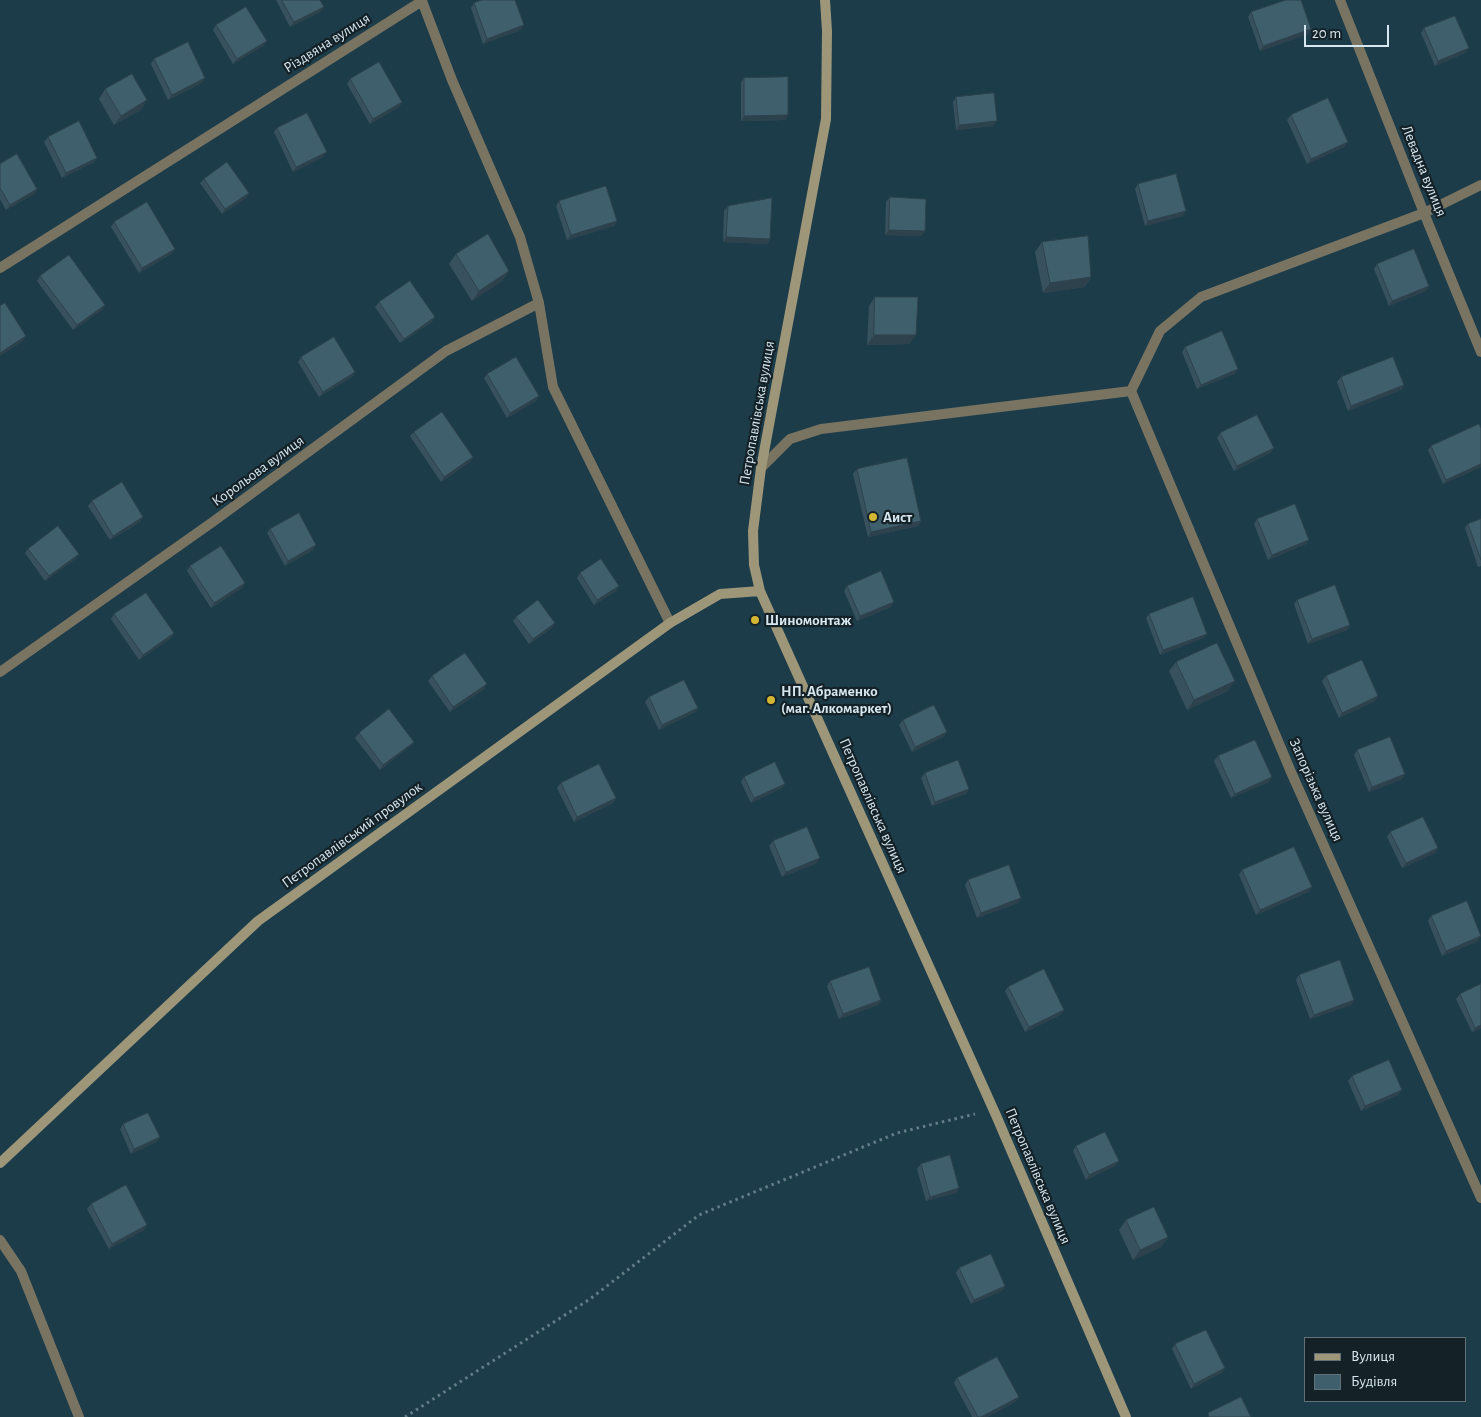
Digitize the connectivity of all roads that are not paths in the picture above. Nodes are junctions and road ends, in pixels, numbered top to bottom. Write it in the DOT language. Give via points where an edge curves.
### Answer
graph roads {
  1 [pos="825,0"];
  2 [pos="1340,0"];
  3 [pos="1481,185"];
  4 [pos="1424,212"];
  5 [pos="0,268"];
  6 [pos="539,303"];
  7 [pos="1481,352"];
  8 [pos="1131,391"];
  9 [pos="761,468"];
  10 [pos="760,592"];
  11 [pos="670,623"];
  12 [pos="0,672"];
  13 [pos="0,1163"];
  14 [pos="1481,1198"];
  15 [pos="0,1240"];
  16 [pos="79,1417"];
  17 [pos="1126,1417"];
  1 -- 9 [label="street, Петропавлівська вулиця" via="826,119"];
  2 -- 4 [label="street, Левадна вулиця"];
  3 -- 4 [label="street"];
  4 -- 7 [label="street, Левадна вулиця"];
  4 -- 8 [label="street" via="1200,297 1160,330"];
  5 -- 6 [label="street, Різдвяна вулиця" via="422,1 452,80 520,237"];
  6 -- 11 [label="street" via="553,387"];
  6 -- 12 [label="street, Корольова вулиця" via="446,351 214,522"];
  8 -- 9 [label="street" via="821,429 790,439"];
  8 -- 14 [label="street, Запорізька вулиця" via="1291,772"];
  9 -- 10 [label="street, Петропавлівська вулиця" via="753,530 754,565"];
  10 -- 11 [label="street, Петропавлівський провулок" via="720,594"];
  10 -- 17 [label="street, Петропавлівська вулиця" via="995,1114"];
  11 -- 13 [label="street, Петропавлівський провулок" via="258,921"];
  15 -- 16 [label="street" via="21,1271"];
}
